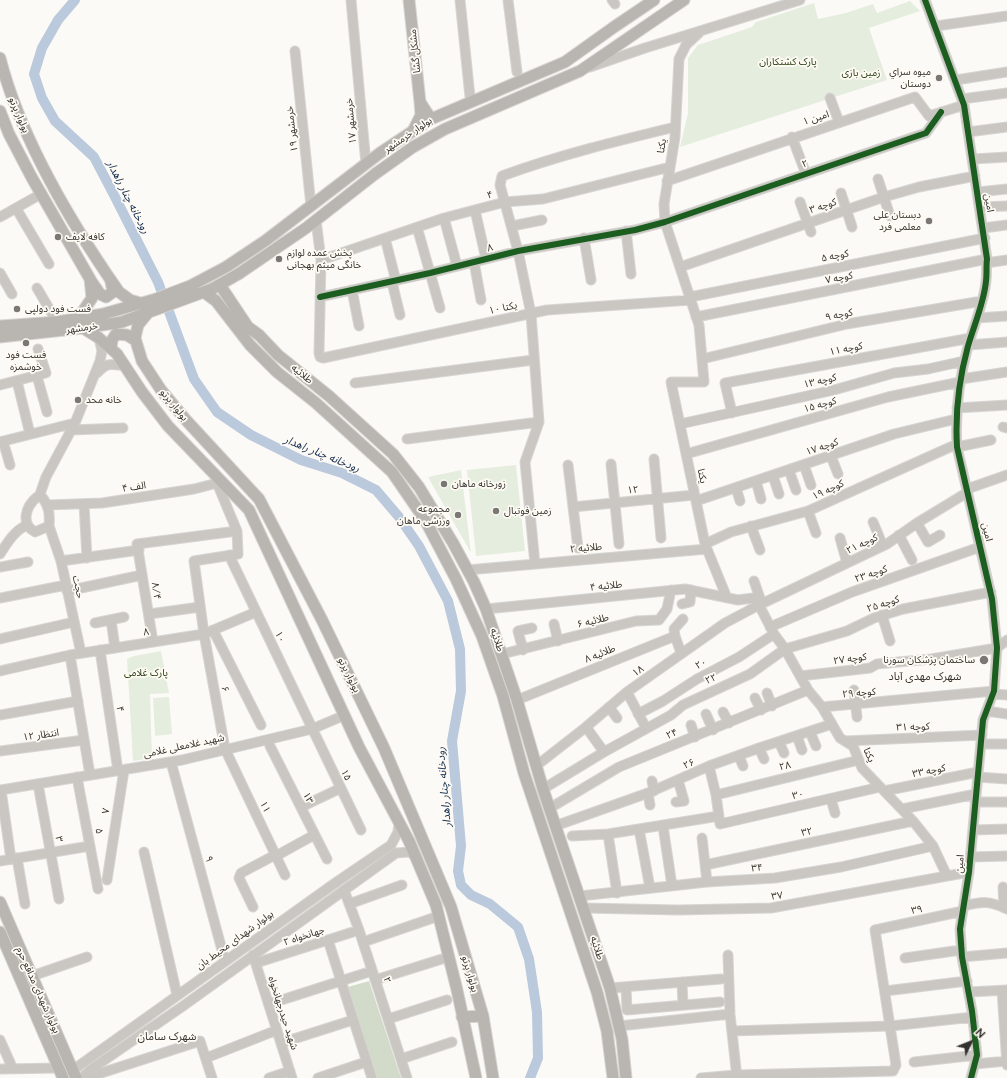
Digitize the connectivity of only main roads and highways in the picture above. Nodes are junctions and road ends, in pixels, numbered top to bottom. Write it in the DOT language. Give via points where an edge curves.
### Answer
graph roads {
  1 [pos="409,0"];
  2 [pos="654,0"];
  3 [pos="684,0"];
  4 [pos="0,58"];
  5 [pos="420,102"];
  6 [pos="0,111"];
  7 [pos="431,119"];
  8 [pos="412,132"];
  9 [pos="107,276"];
  10 [pos="90,279"];
  11 [pos="220,285"];
  12 [pos="204,292"];
  13 [pos="176,298"];
  14 [pos="140,304"];
  15 [pos="159,304"];
  16 [pos="147,314"];
  17 [pos="69,320"];
  18 [pos="0,326"];
  19 [pos="83,328"];
  20 [pos="0,337"];
  21 [pos="135,340"];
  22 [pos="111,348"];
  23 [pos="185,419"];
  24 [pos="173,430"];
  25 [pos="324,624"];
  26 [pos="305,630"];
  27 [pos="0,902"];
  28 [pos="0,932"];
  29 [pos="482,1016"];
  30 [pos="462,1017"];
  31 [pos="61,1073"];
  32 [pos="74,1074"];
  33 [pos="476,1078"];
  34 [pos="493,1078"];
  35 [pos="613,1078"];
  36 [pos="626,1078"];
  1 -- 5 [label="main road, مشکل گشا"];
  2 -- 7 [label="main road, بولوار خرمشهر" via="566,62"];
  3 -- 11 [label="main road" via="580,71 446,129 413,147 316,220"];
  4 -- 9 [label="main road, بولوار پرتو" via="20,120 66,208"];
  5 -- 7 [label="main road"];
  5 -- 8 [label="main road" via="421,114"];
  6 -- 10 [label="main road, بولوار پرتو" via="9,134 41,194"];
  7 -- 8 [label="main road, بولوار خرمشهر"];
  8 -- 13 [label="main road, بولوار خرمشهر" via="265,241"];
  9 -- 10 [label="main road" via="113,290 111,295 106,297 100,294"];
  9 -- 14 [label="main road, بولوار پرتو" via="119,292"];
  10 -- 17 [label="main road, بولوار پرتو" via="90,304 81,314"];
  11 -- 12 [label="main road"];
  11 -- 36 [label="main road, طلائیه" via="248,327 393,454 419,487 467,570 486,609 502,654 544,792 610,988 619,1026"];
  12 -- 13 [label="main road"];
  12 -- 35 [label="main road, طلائیه" via="216,301 250,345 277,372 316,403 392,472 425,520 456,579 482,636 503,696 524,773 597,992 607,1031"];
  13 -- 15 [label="main road"];
  14 -- 15 [label="main road, خرمشهر"];
  14 -- 17 [label="main road, خرمشهر"];
  15 -- 16 [label="main road, خرمشهر"];
  16 -- 19 [label="main road, خرمشهر" via="122,322"];
  16 -- 21 [label="main road" via="138,325"];
  17 -- 18 [label="main road, خرمشهر"];
  19 -- 20 [label="main road, خرمشهر"];
  19 -- 22 [label="main road, بولوار پرتو"];
  21 -- 22 [label="main road" via="127,335 116,334"];
  21 -- 23 [label="main road, بولوار پرتو" via="142,361 161,390"];
  22 -- 24 [label="main road, بولوار پرتو"];
  23 -- 24 [label="main road"];
  23 -- 25 [label="main road, بولوار پرتو" via="259,499"];
  24 -- 26 [label="main road, بولوار پرتو" via="219,483 249,510"];
  25 -- 26 [label="main road"];
  25 -- 29 [label="main road, بولوار پرتو" via="384,748 451,907"];
  26 -- 30 [label="main road, بولوار پرتو" via="416,856 436,905"];
  27 -- 32 [label="main road, بولوار شهدای مدافع حرم"];
  28 -- 31 [label="main road, بولوار شهدای مدافع حرم"];
  29 -- 30 [label="main road"];
  29 -- 34 [label="main road, بولوار پرتو"];
  30 -- 33 [label="main road, بولوار پرتو"];
}
